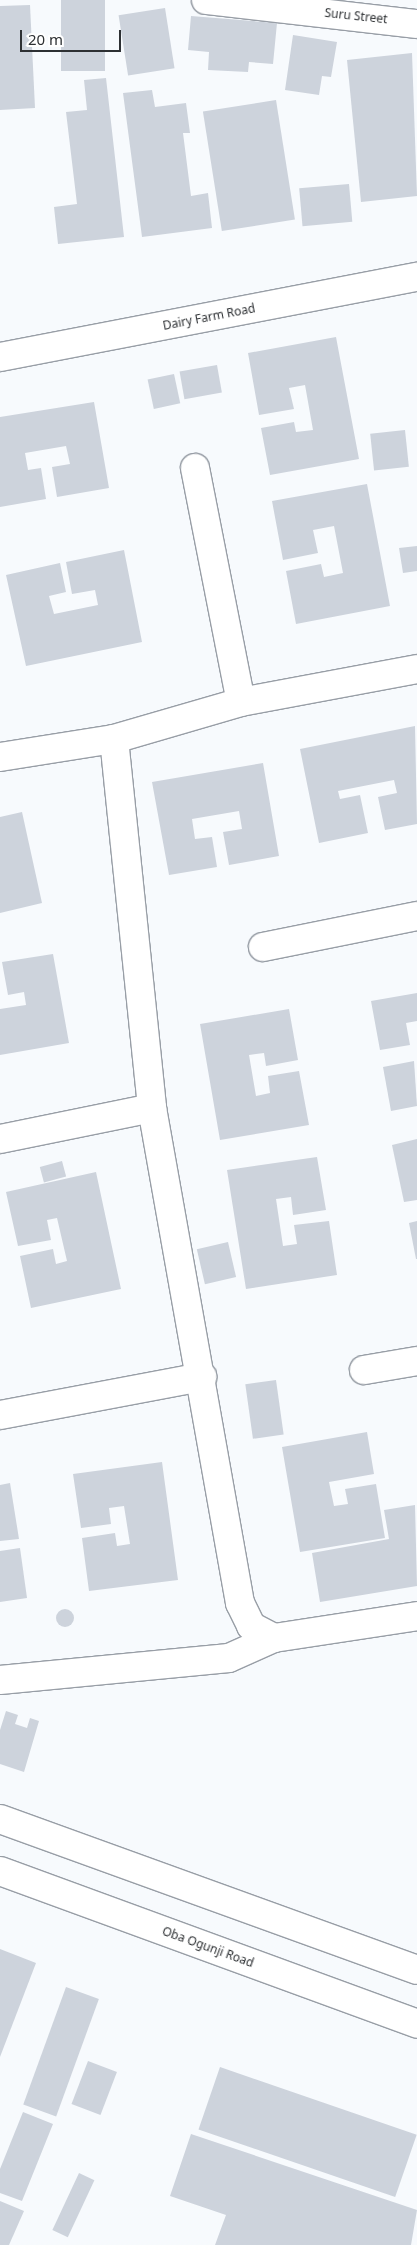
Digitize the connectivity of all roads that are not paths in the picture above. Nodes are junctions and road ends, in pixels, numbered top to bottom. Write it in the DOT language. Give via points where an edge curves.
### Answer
graph roads {
  1 [pos="206,0"];
  2 [pos="417,24"];
  3 [pos="417,277"];
  4 [pos="0,357"];
  5 [pos="195,468"];
  6 [pos="417,669"];
  7 [pos="241,702"];
  8 [pos="114,739"];
  9 [pos="0,757"];
  10 [pos="417,916"];
  11 [pos="263,947"];
  12 [pos="152,1108"];
  13 [pos="0,1139"];
  14 [pos="417,1361"];
  15 [pos="364,1370"];
  16 [pos="202,1377"];
  17 [pos="0,1415"];
  18 [pos="417,1616"];
  19 [pos="274,1638"];
  20 [pos="0,1680"];
  21 [pos="0,1819"];
  22 [pos="0,1871"];
  23 [pos="417,1970"];
  24 [pos="417,2024"];
  1 -- 2 [label="street, Suru Street"];
  3 -- 4 [label="street, Dairy Farm Road"];
  5 -- 7 [label="street"];
  6 -- 7 [label="street"];
  7 -- 8 [label="street"];
  8 -- 9 [label="street"];
  8 -- 12 [label="street"];
  10 -- 11 [label="street"];
  12 -- 13 [label="street"];
  12 -- 16 [label="street"];
  14 -- 15 [label="street"];
  16 -- 17 [label="street"];
  16 -- 19 [label="street" via="240,1603 251,1626"];
  18 -- 19 [label="street"];
  19 -- 20 [label="street" via="229,1658"];
  21 -- 23 [label="street"];
  22 -- 24 [label="street, Oba Ogunji Road"];
}
